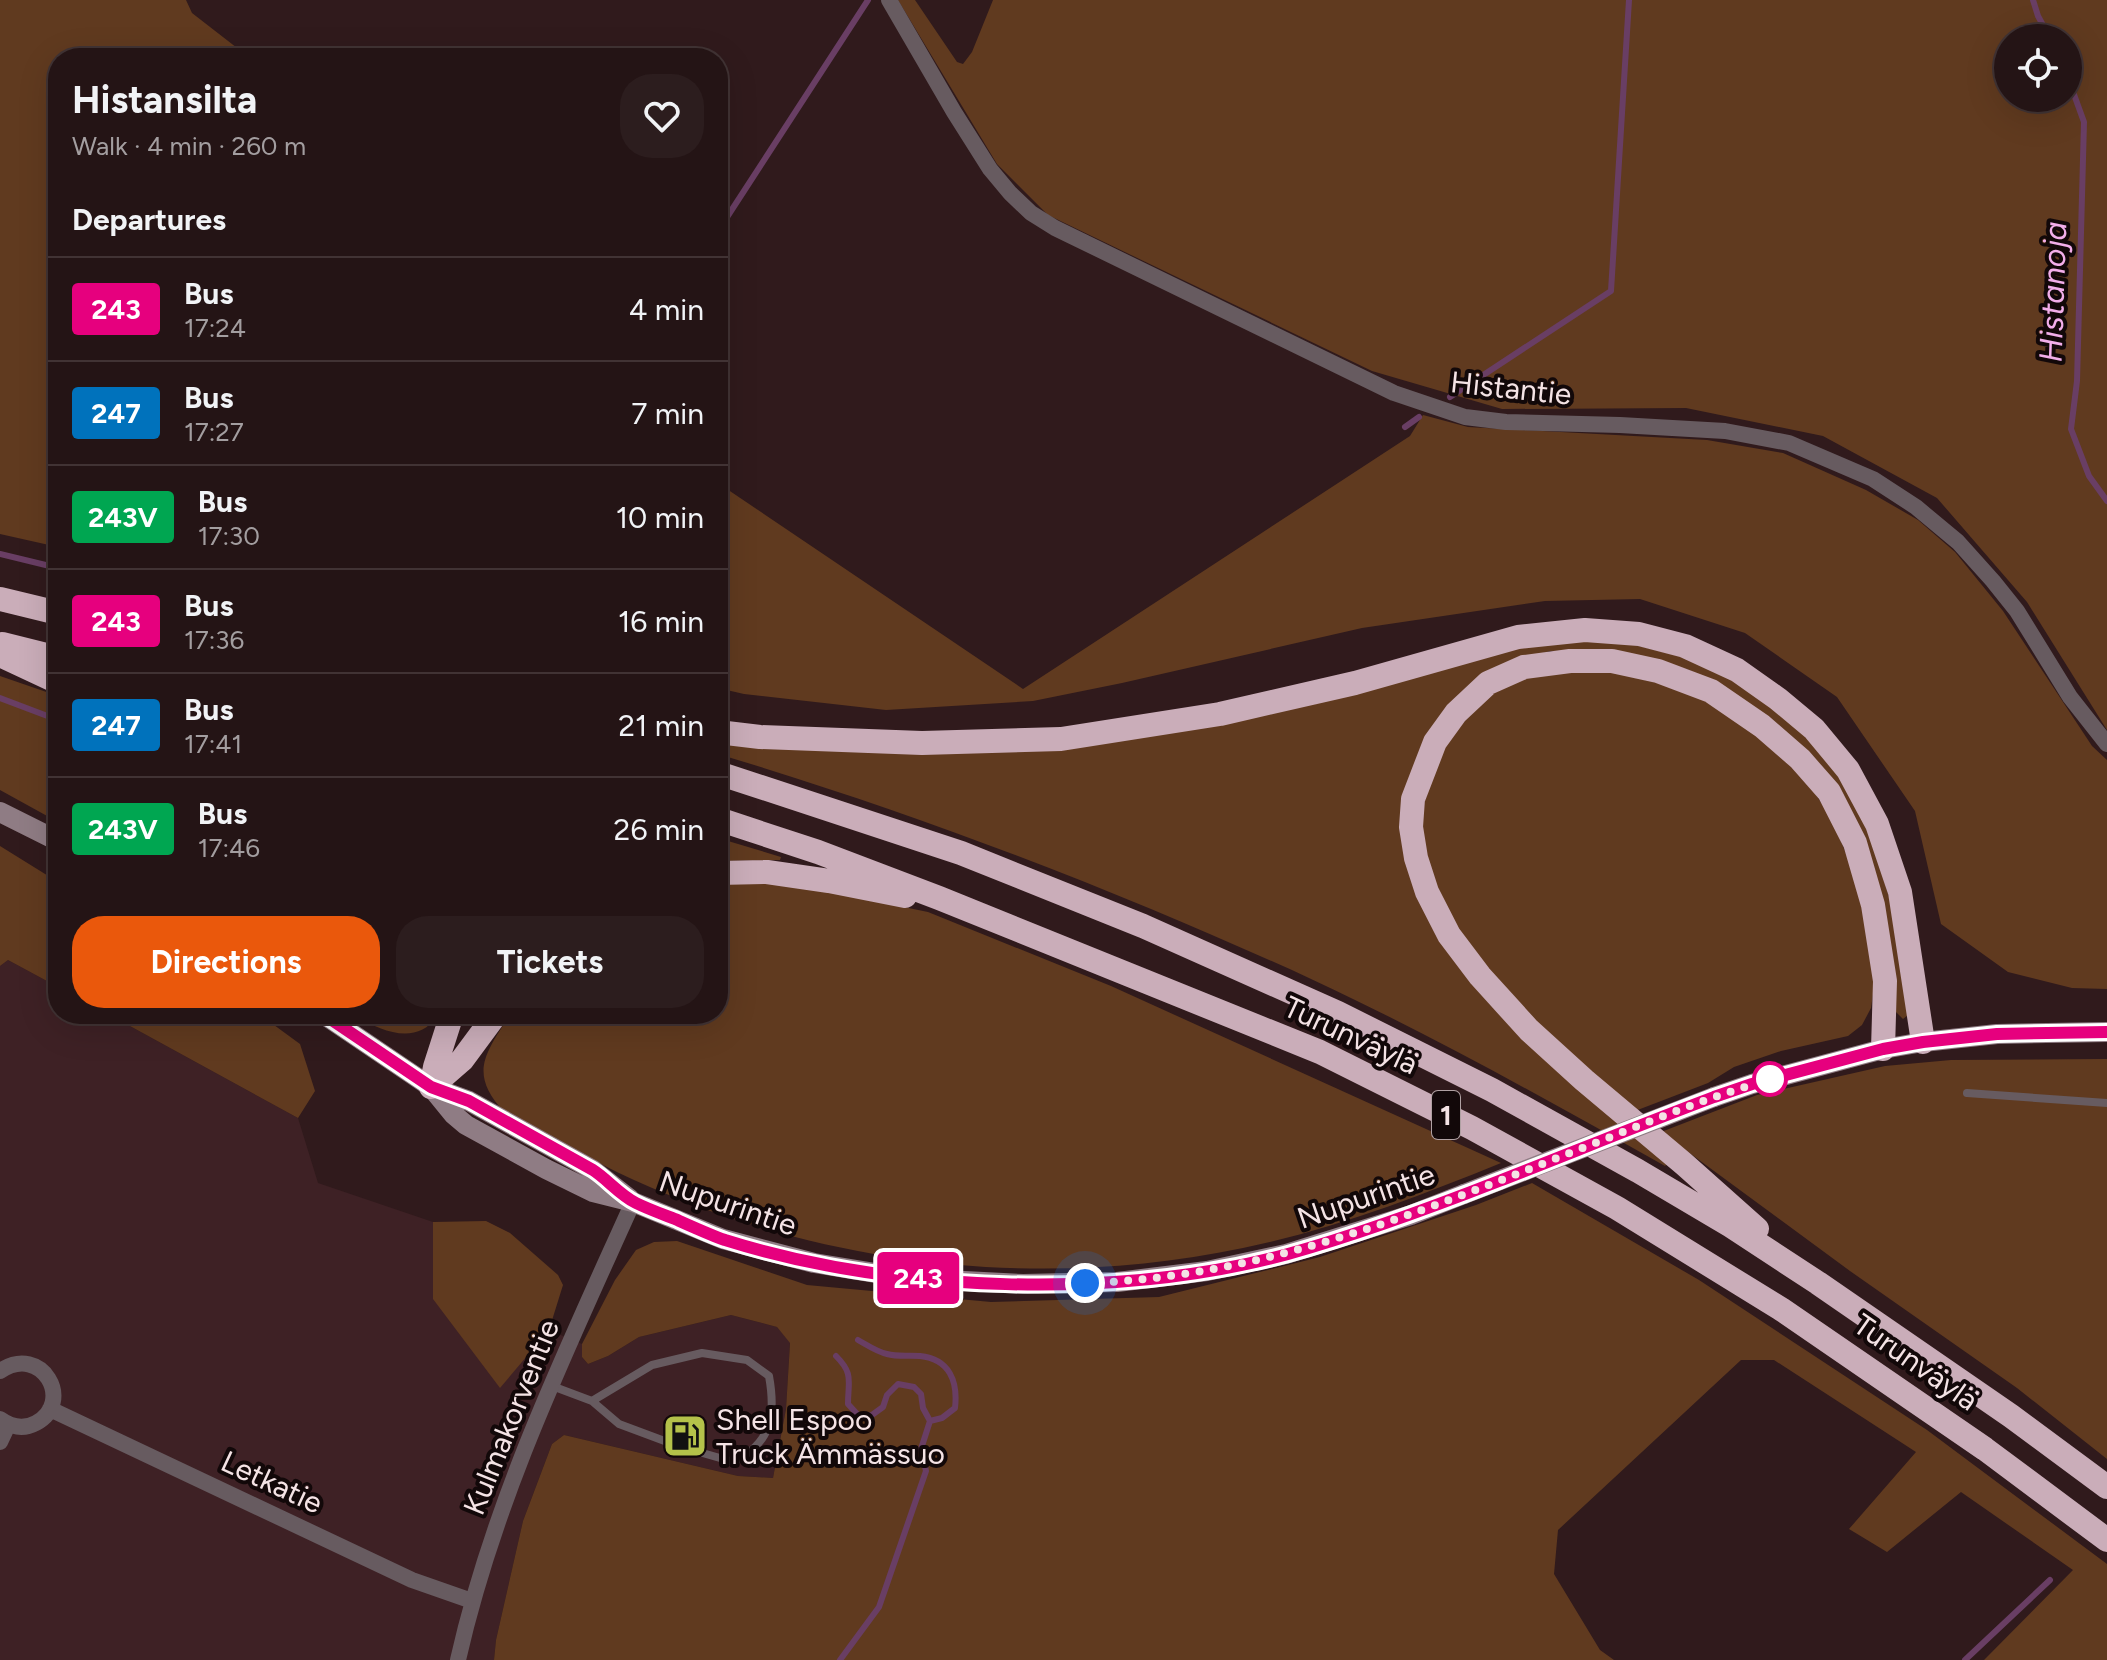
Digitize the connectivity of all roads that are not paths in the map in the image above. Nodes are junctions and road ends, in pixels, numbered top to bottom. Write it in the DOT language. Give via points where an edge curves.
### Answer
graph roads {
  1 [pos="889,0"];
  2 [pos="0,599"];
  3 [pos="48,611"];
  4 [pos="0,644"];
  5 [pos="0,655"];
  6 [pos="48,656"];
  7 [pos="48,677"];
  8 [pos="728,733"];
  9 [pos="2107,744"];
  10 [pos="728,776"];
  11 [pos="0,812"];
  12 [pos="728,822"];
  13 [pos="48,836"];
  14 [pos="728,873"];
  15 [pos="939,898"];
  16 [pos="338,1024"];
  17 [pos="449,1024"];
  18 [pos="489,1024"];
  19 [pos="2107,1032"];
  20 [pos="1923,1042"];
  21 [pos="1883,1049"];
  22 [pos="431,1087"];
  23 [pos="1967,1093"];
  24 [pos="2107,1103"];
  25 [pos="633,1202"];
  26 [pos="1818,1283"];
  27 [pos="0,1371"];
  28 [pos="552,1386"];
  29 [pos="592,1401"];
  30 [pos="50,1409"];
  31 [pos="4,1422"];
  32 [pos="0,1442"];
  33 [pos="2107,1487"];
  34 [pos="2107,1540"];
  35 [pos="472,1601"];
  36 [pos="458,1660"];
  1 -- 9 [label="street, Histantie" via="990,169 1031,213 1055,228 1394,393 1465,417 1725,431 1789,443 1873,479 1948,533 1993,581"];
  2 -- 3 [label="highway"];
  4 -- 6 [label="highway"];
  5 -- 7 [label="highway"];
  8 -- 20 [label="highway" via="922,743 1061,739 1220,714 1518,637 1585,630 1639,634 1685,646 1737,670 1814,729 1848,770 1877,824 1900,892"];
  10 -- 26 [label="highway, Turunväylä / 1" via="961,853 1338,1013 1638,1171"];
  11 -- 13 [label="main road"];
  12 -- 15 [label="highway, Turunväylä / 1"];
  14 -- 15 [label="highway" via="767,872 895,896"];
  15 -- 34 [label="highway, Turunväylä / 1" via="1320,1052 1499,1143 1781,1309"];
  16 -- 22 [label="main road, Nupurintie"];
  17 -- 22 [label="highway"];
  18 -- 22 [label="highway" via="462,1060"];
  19 -- 20 [label="main road, Nupurintie"];
  20 -- 21 [label="main road, Nupurintie"];
  21 -- 25 [label="main road, Nupurintie, bridge" via="1714,1097 1370,1228 1207,1271 1117,1282 906,1278 814,1263 723,1239"];
  21 -- 26 [label="highway" via="1885,981 1873,905 1855,843 1829,792 1762,726 1711,691 1612,661 1524,667 1488,683 1456,713 1427,762 1413,799 1411,827 1427,892 1449,935 1529,1030"];
  22 -- 25 [label="main road, Nupurintie" via="466,1125 500,1145 593,1192"];
  23 -- 24 [label="lane"];
  25 -- 28 [label="street, Kulmakorventie"];
  26 -- 33 [label="highway, Turunväylä / 1"];
  27 -- 30 [label="street" via="18,1363 38,1367 51,1384"];
  28 -- 29 [label="lane"];
  28 -- 35 [label="street, Kulmakorventie" via="523,1451"];
  29 -- 29 [label="lane" via="652,1365 702,1353 747,1360 769,1376 772,1396 765,1435 734,1462 619,1424"];
  30 -- 31 [label="street" via="30,1426"];
  30 -- 35 [label="street, Letkatie" via="412,1580"];
  31 -- 32 [label="street"];
  35 -- 36 [label="street, Kulmakorventie"];
}
